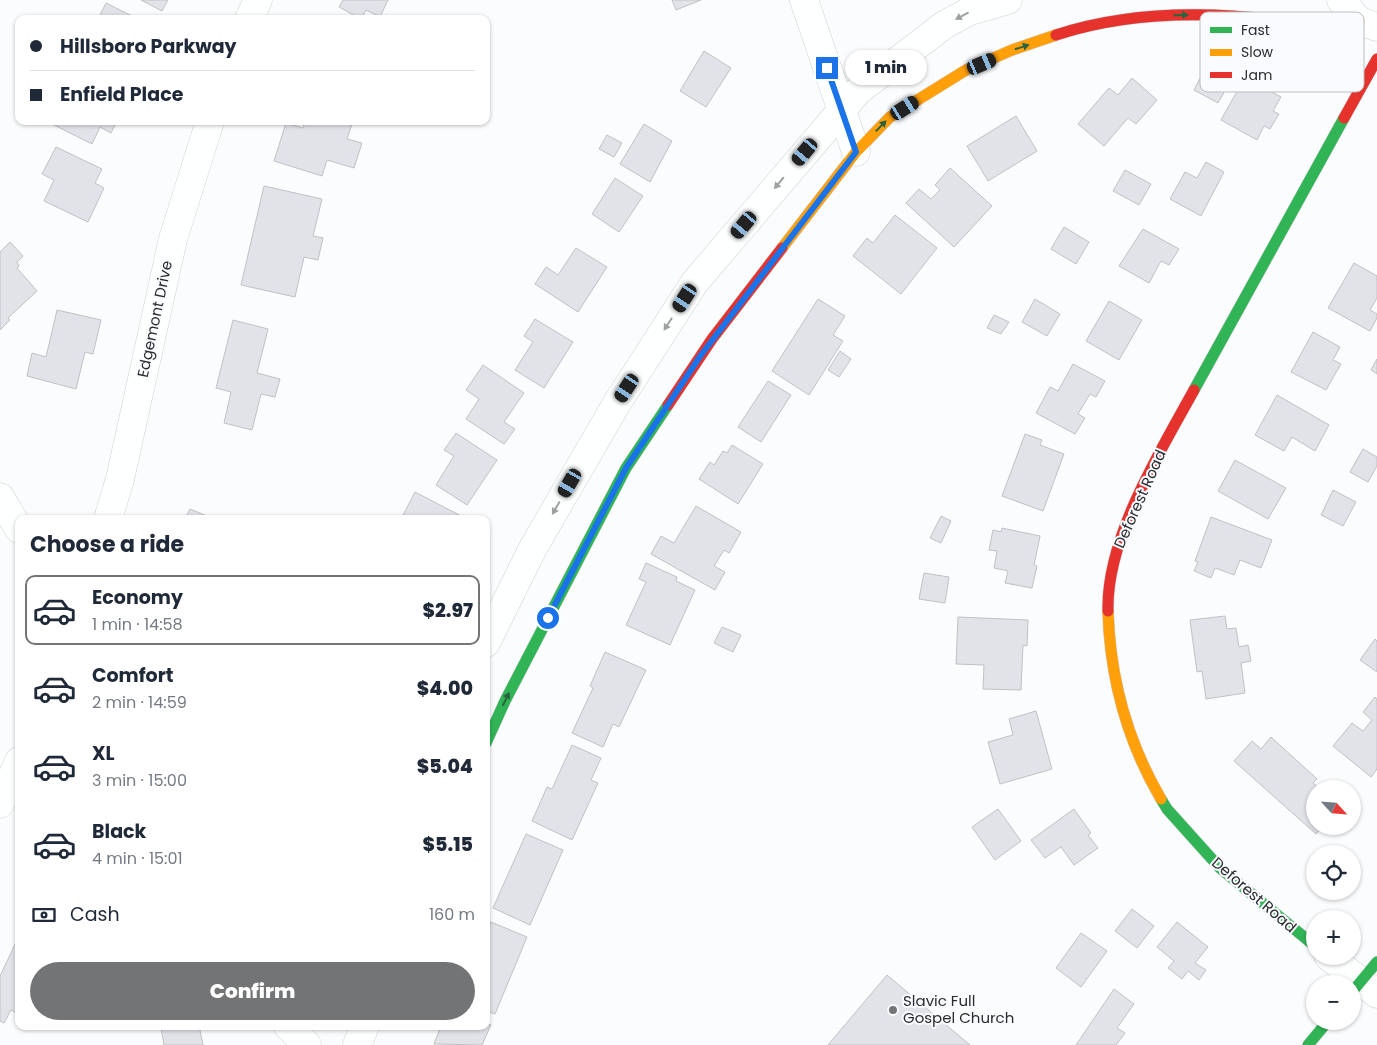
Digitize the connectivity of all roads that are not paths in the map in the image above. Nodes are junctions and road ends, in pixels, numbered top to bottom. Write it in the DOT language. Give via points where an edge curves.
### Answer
graph roads {
  1 [pos="258,0"];
  2 [pos="804,0"];
  3 [pos="1008,0"];
  4 [pos="1341,0"];
  5 [pos="1354,12"];
  6 [pos="1200,14"];
  7 [pos="251,15"];
  8 [pos="1377,59"];
  9 [pos="1364,83"];
  10 [pos="1359,92"];
  11 [pos="842,109"];
  12 [pos="209,125"];
  13 [pos="856,152"];
  14 [pos="0,497"];
  15 [pos="109,515"];
  16 [pos="15,522"];
  17 [pos="490,635"];
  18 [pos="490,734"];
  19 [pos="1306,939"];
  20 [pos="1377,962"];
  21 [pos="1337,965"];
  22 [pos="1363,990"];
  23 [pos="292,1030"];
  24 [pos="314,1030"];
  25 [pos="364,1030"];
  26 [pos="1320,1030"];
  27 [pos="307,1045"];
  28 [pos="358,1045"];
  29 [pos="1308,1045"];
  1 -- 7 [label="street"];
  2 -- 11 [label="street"];
  3 -- 11 [label="street, one-way" via="970,11 944,25 858,91"];
  4 -- 5 [label="street"];
  13 -- 6 [label="street, one-way" via="890,117 966,70 1012,50 1070,31 1131,19"];
  8 -- 9 [label="street, Deforest Road"];
  10 -- 19 [label="street, Deforest Road" via="1151,468 1117,549 1108,601 1109,639 1124,717 1142,766 1168,809 1220,868"];
  11 -- 13 [label="street"];
  11 -- 17 [label="street, one-way" via="695,282 617,403 532,548"];
  12 -- 15 [label="street, Edgemont Drive" via="173,238"];
  18 -- 13 [label="street, one-way" via="626,468 712,339"];
  14 -- 16 [label="street"];
  20 -- 22 [label="street"];
  21 -- 22 [label="street"];
  23 -- 27 [label="street"];
  24 -- 27 [label="street"];
  25 -- 28 [label="street"];
  26 -- 29 [label="street"];
}
